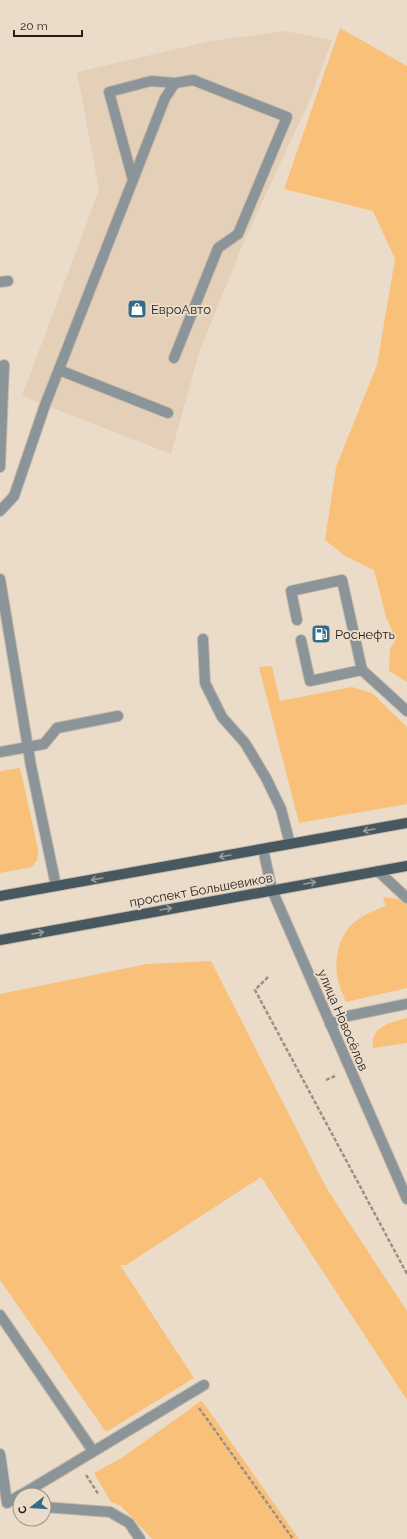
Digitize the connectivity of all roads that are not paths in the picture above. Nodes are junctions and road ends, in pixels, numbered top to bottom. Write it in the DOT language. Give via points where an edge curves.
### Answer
graph roads {
  1 [pos="175,83"];
  2 [pos="133,180"];
  3 [pos="174,358"];
  4 [pos="4,365"];
  5 [pos="59,370"];
  6 [pos="168,413"];
  7 [pos="0,467"];
  8 [pos="0,511"];
  9 [pos="0,579"];
  10 [pos="297,620"];
  11 [pos="203,639"];
  12 [pos="301,640"];
  13 [pos="362,670"];
  14 [pos="407,711"];
  15 [pos="118,716"];
  16 [pos="28,747"];
  17 [pos="0,752"];
  18 [pos="407,823"];
  19 [pos="290,844"];
  20 [pos="263,849"];
  21 [pos="407,866"];
  22 [pos="378,871"];
  23 [pos="56,886"];
  24 [pos="272,890"];
  25 [pos="0,896"];
  26 [pos="407,898"];
  27 [pos="0,940"];
  28 [pos="407,1004"];
  29 [pos="330,1024"];
  30 [pos="407,1199"];
  31 [pos="0,1315"];
  32 [pos="204,1385"];
  33 [pos="94,1451"];
  34 [pos="0,1454"];
  35 [pos="33,1487"];
  36 [pos="12,1499"];
  37 [pos="3,1504"];
  38 [pos="52,1507"];
  39 [pos="140,1539"];
  1 -- 2 [label="street" via="165,98"];
  1 -- 2 [label="street" via="151,81 109,92"];
  1 -- 3 [label="street" via="193,80 288,117 238,234 218,248"];
  2 -- 5 [label="street"];
  4 -- 7 [label="street"];
  5 -- 6 [label="street"];
  5 -- 8 [label="street" via="14,496"];
  9 -- 16 [label="street"];
  10 -- 13 [label="street" via="291,591 342,580"];
  11 -- 19 [label="street" via="205,683 222,717 245,743 266,778 282,809"];
  12 -- 13 [label="street" via="310,681"];
  13 -- 14 [label="street"];
  15 -- 16 [label="street" via="57,728 44,744"];
  16 -- 17 [label="street"];
  16 -- 23 [label="street"];
  18 -- 19 [label="main road, one-way"];
  19 -- 20 [label="main road"];
  20 -- 23 [label="main road, one-way"];
  20 -- 24 [label="street, улица Новосёлов"];
  21 -- 22 [label="main road, проспект Большевиков"];
  24 -- 22 [label="main road, проспект Большевиков, one-way"];
  22 -- 26 [label="street"];
  23 -- 25 [label="main road"];
  27 -- 24 [label="main road, проспект Большевиков, one-way"];
  24 -- 29 [label="street, улица Новосёлов"];
  28 -- 29 [label="street" via="348,1016"];
  29 -- 30 [label="street, улица Новосёлов"];
  31 -- 33 [label="street"];
  32 -- 33 [label="street"];
  33 -- 35 [label="street"];
  34 -- 37 [label="street"];
  36 -- 37 [label="street"];
  38 -- 39 [label="street" via="110,1512 129,1523"];
}
